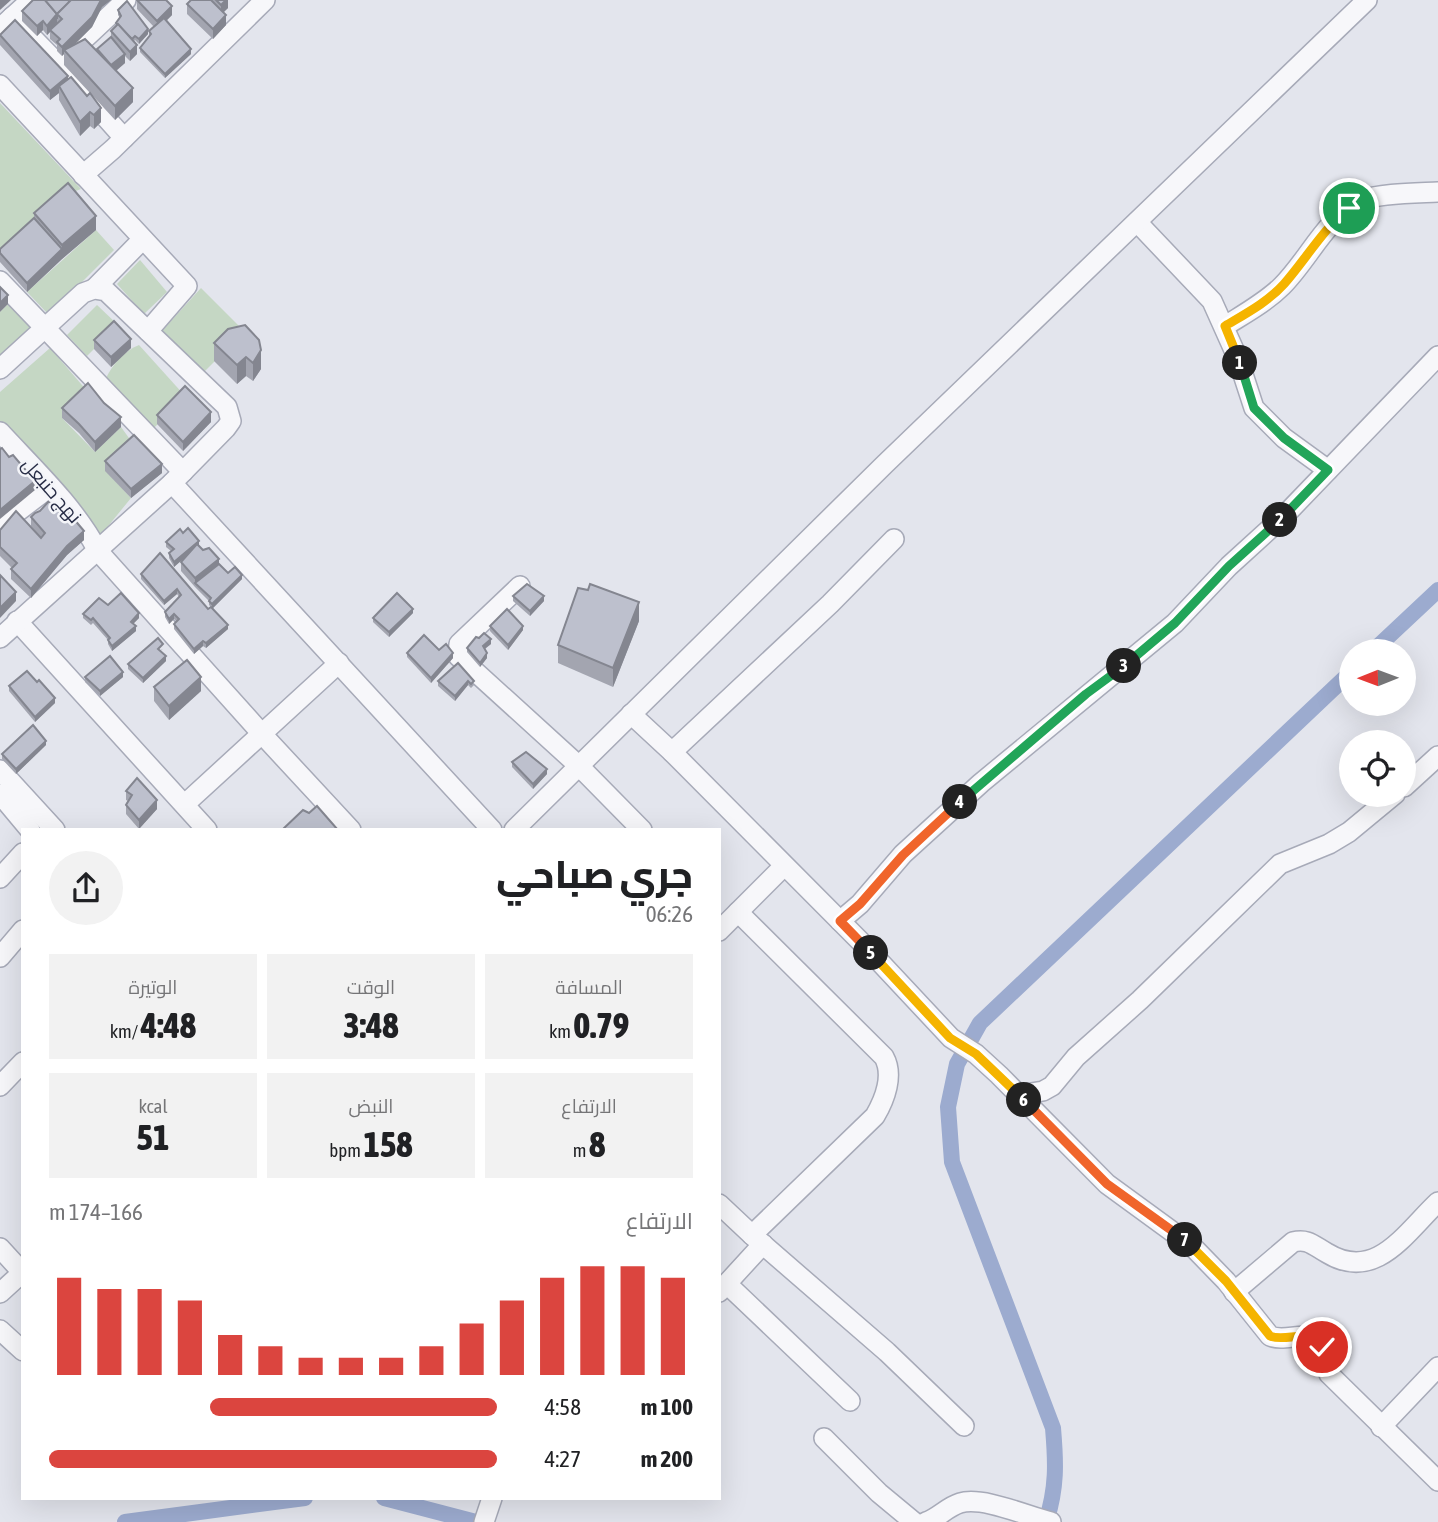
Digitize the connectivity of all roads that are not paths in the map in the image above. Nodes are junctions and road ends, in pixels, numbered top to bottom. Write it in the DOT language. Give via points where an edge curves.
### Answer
graph roads {
  1 [pos="31,0"];
  2 [pos="126,0"];
  3 [pos="265,0"];
  4 [pos="1367,0"];
  5 [pos="6,23"];
  6 [pos="58,64"];
  7 [pos="0,85"];
  8 [pos="124,138"];
  9 [pos="83,175"];
  10 [pos="1438,192"];
  11 [pos="1137,222"];
  12 [pos="142,240"];
  13 [pos="0,281"];
  14 [pos="94,289"];
  15 [pos="1225,326"];
  16 [pos="44,328"];
  17 [pos="148,331"];
  18 [pos="1438,356"];
  19 [pos="0,369"];
  20 [pos="0,432"];
  21 [pos="1328,470"];
  22 [pos="178,478"];
  23 [pos="50,487"];
  24 [pos="0,525"];
  25 [pos="894,539"];
  26 [pos="99,551"];
  27 [pos="520,586"];
  28 [pos="18,621"];
  29 [pos="0,638"];
  30 [pos="339,663"];
  31 [pos="631,714"];
  32 [pos="262,734"];
  33 [pos="672,752"];
  34 [pos="1438,757"];
  35 [pos="579,765"];
  36 [pos="0,770"];
  37 [pos="1416,776"];
  38 [pos="0,794"];
  39 [pos="185,804"];
  40 [pos="1379,807"];
  41 [pos="28,828"];
  42 [pos="53,828"];
  43 [pos="205,828"];
  44 [pos="349,828"];
  45 [pos="490,828"];
  46 [pos="515,828"];
  47 [pos="640,828"];
  48 [pos="21,855"];
  49 [pos="784,866"];
  50 [pos="0,878"];
  51 [pos="726,919"];
  52 [pos="840,921"];
  53 [pos="21,932"];
  54 [pos="0,957"];
  55 [pos="21,1064"];
  56 [pos="0,1086"];
  57 [pos="1019,1095"];
  58 [pos="1438,1202"];
  59 [pos="721,1206"];
  60 [pos="757,1240"];
  61 [pos="0,1248"];
  62 [pos="21,1270"];
  63 [pos="21,1274"];
  64 [pos="723,1288"];
  65 [pos="1234,1292"];
  66 [pos="0,1293"];
  67 [pos="0,1330"];
  68 [pos="21,1349"];
  69 [pos="1438,1367"];
  70 [pos="850,1401"];
  71 [pos="964,1426"];
  72 [pos="1381,1427"];
  73 [pos="824,1438"];
  74 [pos="1438,1481"];
  75 [pos="491,1500"];
  76 [pos="484,1522"];
  77 [pos="914,1522"];
  78 [pos="926,1522"];
  79 [pos="1051,1522"];
  1 -- 5 [label="street"];
  2 -- 6 [label="street"];
  3 -- 8 [label="street"];
  4 -- 11 [label="street"];
  5 -- 6 [label="street"];
  6 -- 8 [label="street"];
  7 -- 9 [label="street"];
  8 -- 9 [label="street"];
  9 -- 12 [label="street"];
  10 -- 15 [label="street" via="1366,198 1349,208 1282,286"];
  11 -- 15 [label="street" via="1213,301"];
  11 -- 31 [label="street"];
  12 -- 14 [label="street"];
  12 -- 17 [label="street" via="188,288"];
  13 -- 16 [label="street"];
  14 -- 16 [label="street" via="83,293"];
  14 -- 17 [label="street" via="106,291"];
  15 -- 21 [label="street" via="1254,408 1284,438"];
  16 -- 19 [label="street"];
  16 -- 22 [label="street"];
  17 -- 22 [label="street" via="230,414 226,428"];
  18 -- 21 [label="street"];
  20 -- 23 [label="street, نهج حنبعل"];
  21 -- 52 [label="street" via="1175,623 981,783"];
  22 -- 26 [label="street"];
  22 -- 30 [label="street"];
  23 -- 24 [label="street"];
  23 -- 26 [label="street, نهج حنبعل"];
  25 -- 33 [label="street"];
  26 -- 28 [label="street"];
  26 -- 32 [label="street, نهج حنبعل"];
  27 -- 35 [label="street" via="459,644 458,656"];
  28 -- 29 [label="street"];
  28 -- 39 [label="street"];
  30 -- 32 [label="street"];
  30 -- 45 [label="street"];
  31 -- 33 [label="street"];
  31 -- 35 [label="street"];
  32 -- 39 [label="street"];
  32 -- 44 [label="street, نهج حنبعل"];
  33 -- 49 [label="street"];
  34 -- 37 [label="street"];
  35 -- 46 [label="street"];
  35 -- 47 [label="street"];
  36 -- 42 [label="street"];
  38 -- 41 [label="street"];
  39 -- 43 [label="street"];
  40 -- 57 [label="street" via="1329,844 1280,864 1076,1057 1052,1086"];
  48 -- 50 [label="street"];
  49 -- 51 [label="street"];
  49 -- 52 [label="street"];
  51 -- 60 [label="street" via="879,1051 887,1063 883,1102 874,1116"];
  52 -- 57 [label="street" via="950,1038 976,1054"];
  53 -- 54 [label="street"];
  55 -- 56 [label="street"];
  57 -- 65 [label="street" via="1107,1184 1192,1246"];
  58 -- 65 [label="street" via="1379,1258 1363,1263 1343,1261 1300,1240"];
  59 -- 60 [label="street"];
  60 -- 64 [label="street"];
  60 -- 71 [label="street" via="887,1352"];
  61 -- 62 [label="street"];
  63 -- 66 [label="street"];
  64 -- 70 [label="street"];
  65 -- 72 [label="street" via="1270,1336 1310,1336 1320,1342 1329,1374"];
  67 -- 68 [label="street"];
  69 -- 72 [label="street"];
  72 -- 74 [label="street"];
  73 -- 77 [label="street"];
  75 -- 76 [label="street"];
  78 -- 79 [label="street" via="960,1503 971,1502"];
}
